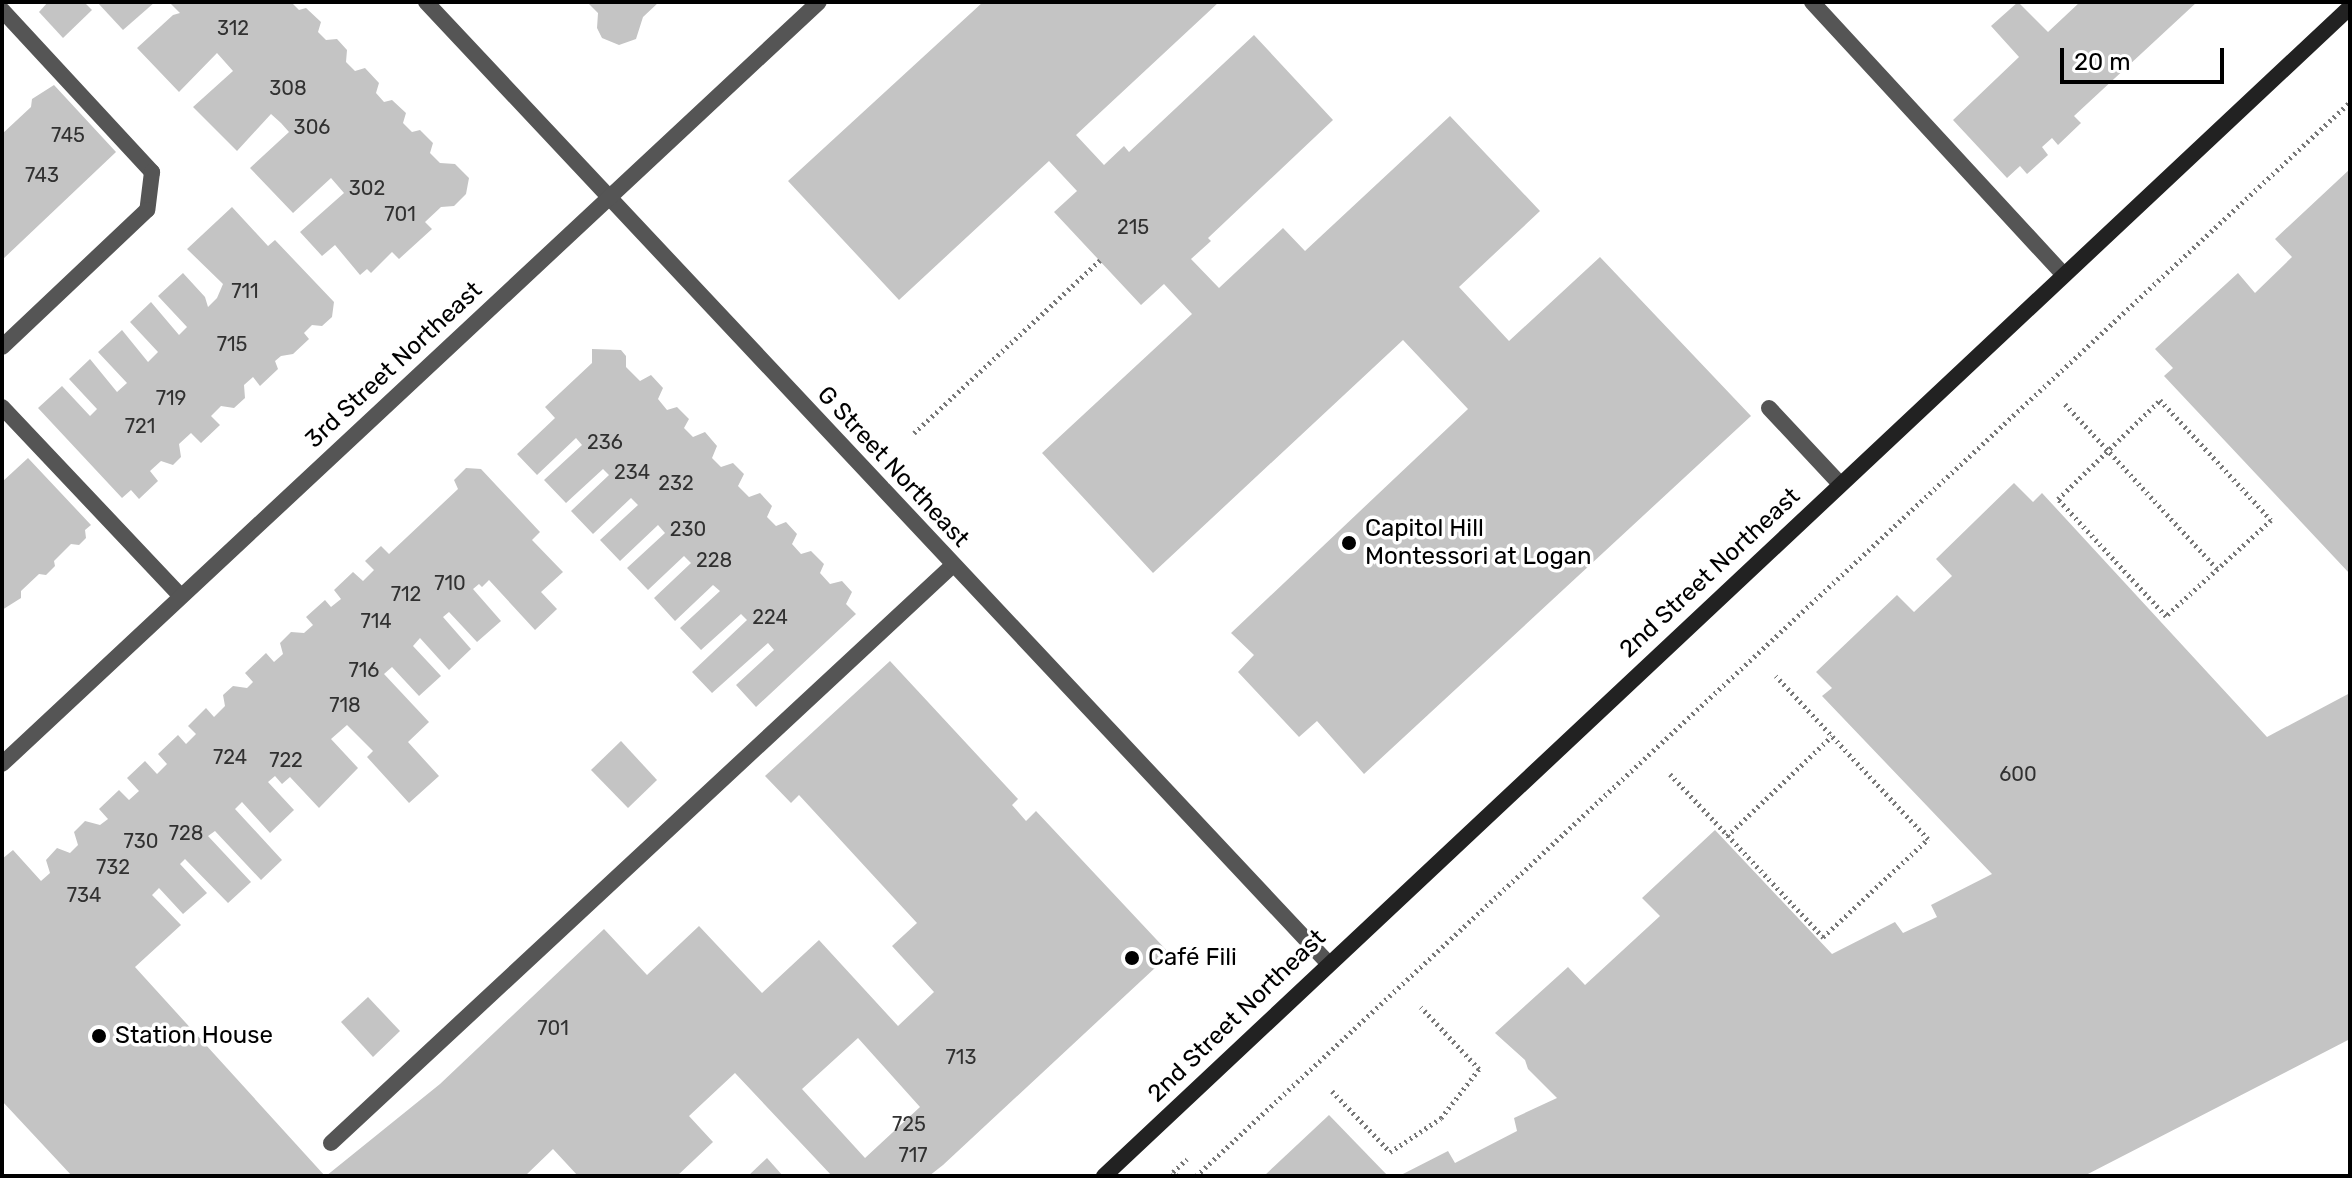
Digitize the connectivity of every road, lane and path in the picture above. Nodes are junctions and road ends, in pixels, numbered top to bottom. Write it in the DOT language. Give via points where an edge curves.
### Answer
graph roads {
  1 [pos="426,2"];
  2 [pos="819,2"];
  3 [pos="1812,2"];
  4 [pos="2350,7"];
  5 [pos="2,10"];
  6 [pos="2350,102"];
  7 [pos="608,198"];
  8 [pos="1100,260"];
  9 [pos="2063,274"];
  10 [pos="2,347"];
  11 [pos="2065,404"];
  12 [pos="2,407"];
  13 [pos="1769,408"];
  14 [pos="914,433"];
  15 [pos="2107,451"];
  16 [pos="1840,484"];
  17 [pos="952,566"];
  18 [pos="2217,569"];
  19 [pos="181,596"];
  20 [pos="1776,676"];
  21 [pos="1832,736"];
  22 [pos="2,764"];
  23 [pos="1670,774"];
  24 [pos="1727,836"];
  25 [pos="1328,963"];
  26 [pos="1421,1007"];
  27 [pos="1332,1091"];
  28 [pos="331,1143"];
  29 [pos="1187,1159"];
  30 [pos="1104,1176"];
  31 [pos="1177,1176"];
  32 [pos="1196,1176"];
  1 -- 7 [label="street, G Street Northeast"];
  2 -- 7 [label="street, 3rd Street Northeast"];
  3 -- 9 [label="street"];
  4 -- 9 [label="street, 2nd Street Northeast"];
  5 -- 10 [label="street" via="152,172 147,210"];
  6 -- 32 [label="path"];
  7 -- 17 [label="street, G Street Northeast"];
  7 -- 19 [label="street, 3rd Street Northeast"];
  8 -- 14 [label="path"];
  9 -- 16 [label="street, 2nd Street Northeast"];
  11 -- 15 [label="path"];
  12 -- 19 [label="street"];
  13 -- 16 [label="street"];
  15 -- 18 [label="path"];
  15 -- 18 [label="path" via="2058,499 2166,616"];
  15 -- 18 [label="path" via="2160,400 2177,417 2271,520"];
  16 -- 25 [label="street, 2nd Street Northeast"];
  17 -- 25 [label="street, G Street Northeast"];
  17 -- 28 [label="street"];
  19 -- 22 [label="street, 3rd Street Northeast"];
  20 -- 21 [label="path"];
  21 -- 24 [label="path"];
  21 -- 24 [label="path" via="1928,839 1823,937"];
  23 -- 24 [label="path"];
  25 -- 30 [label="street, 2nd Street Northeast"];
  26 -- 27 [label="path" via="1479,1069 1441,1118 1390,1152"];
  29 -- 31 [label="path" via="1173,1172"];
}
